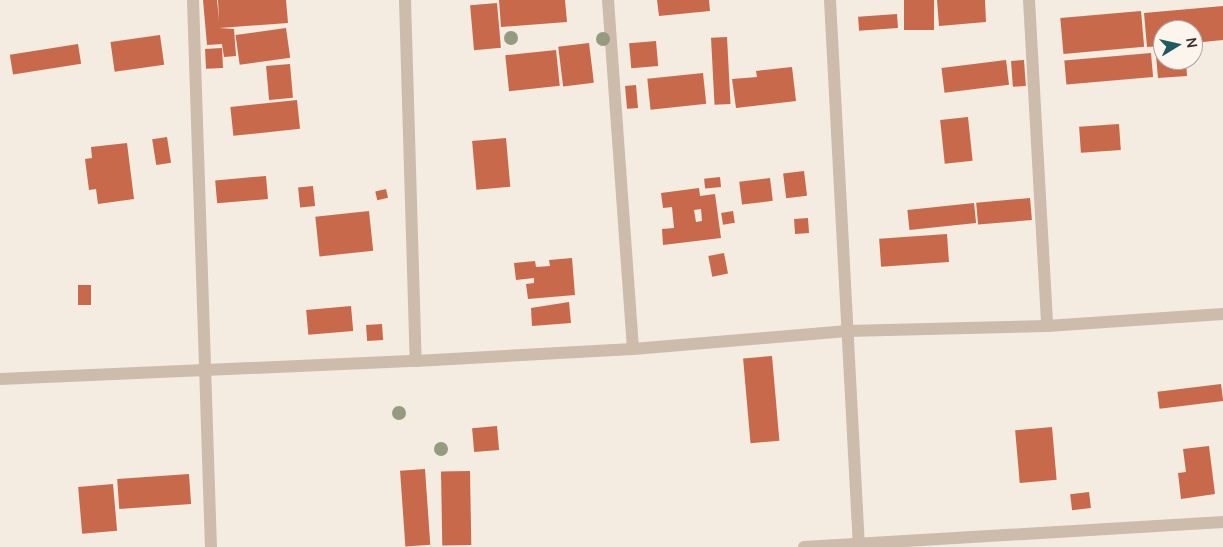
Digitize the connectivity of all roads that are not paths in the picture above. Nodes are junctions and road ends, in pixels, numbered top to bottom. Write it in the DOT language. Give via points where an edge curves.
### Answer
graph roads {
  1 [pos="193,0"];
  2 [pos="405,0"];
  3 [pos="608,0"];
  4 [pos="830,0"];
  5 [pos="1029,0"];
  6 [pos="1223,314"];
  7 [pos="1047,326"];
  8 [pos="847,331"];
  9 [pos="633,349"];
  10 [pos="416,361"];
  11 [pos="205,372"];
  12 [pos="0,380"];
  13 [pos="1223,522"];
  14 [pos="859,546"];
  15 [pos="211,547"];
  16 [pos="804,547"];
  1 -- 11 [label="street"];
  2 -- 10 [label="street"];
  3 -- 9 [label="street"];
  4 -- 8 [label="street"];
  5 -- 7 [label="street"];
  6 -- 7 [label="street"];
  7 -- 8 [label="street"];
  8 -- 9 [label="street"];
  8 -- 14 [label="street"];
  9 -- 10 [label="street"];
  10 -- 11 [label="street"];
  11 -- 12 [label="street"];
  11 -- 15 [label="street"];
  13 -- 14 [label="street"];
  14 -- 16 [label="street"];
}
